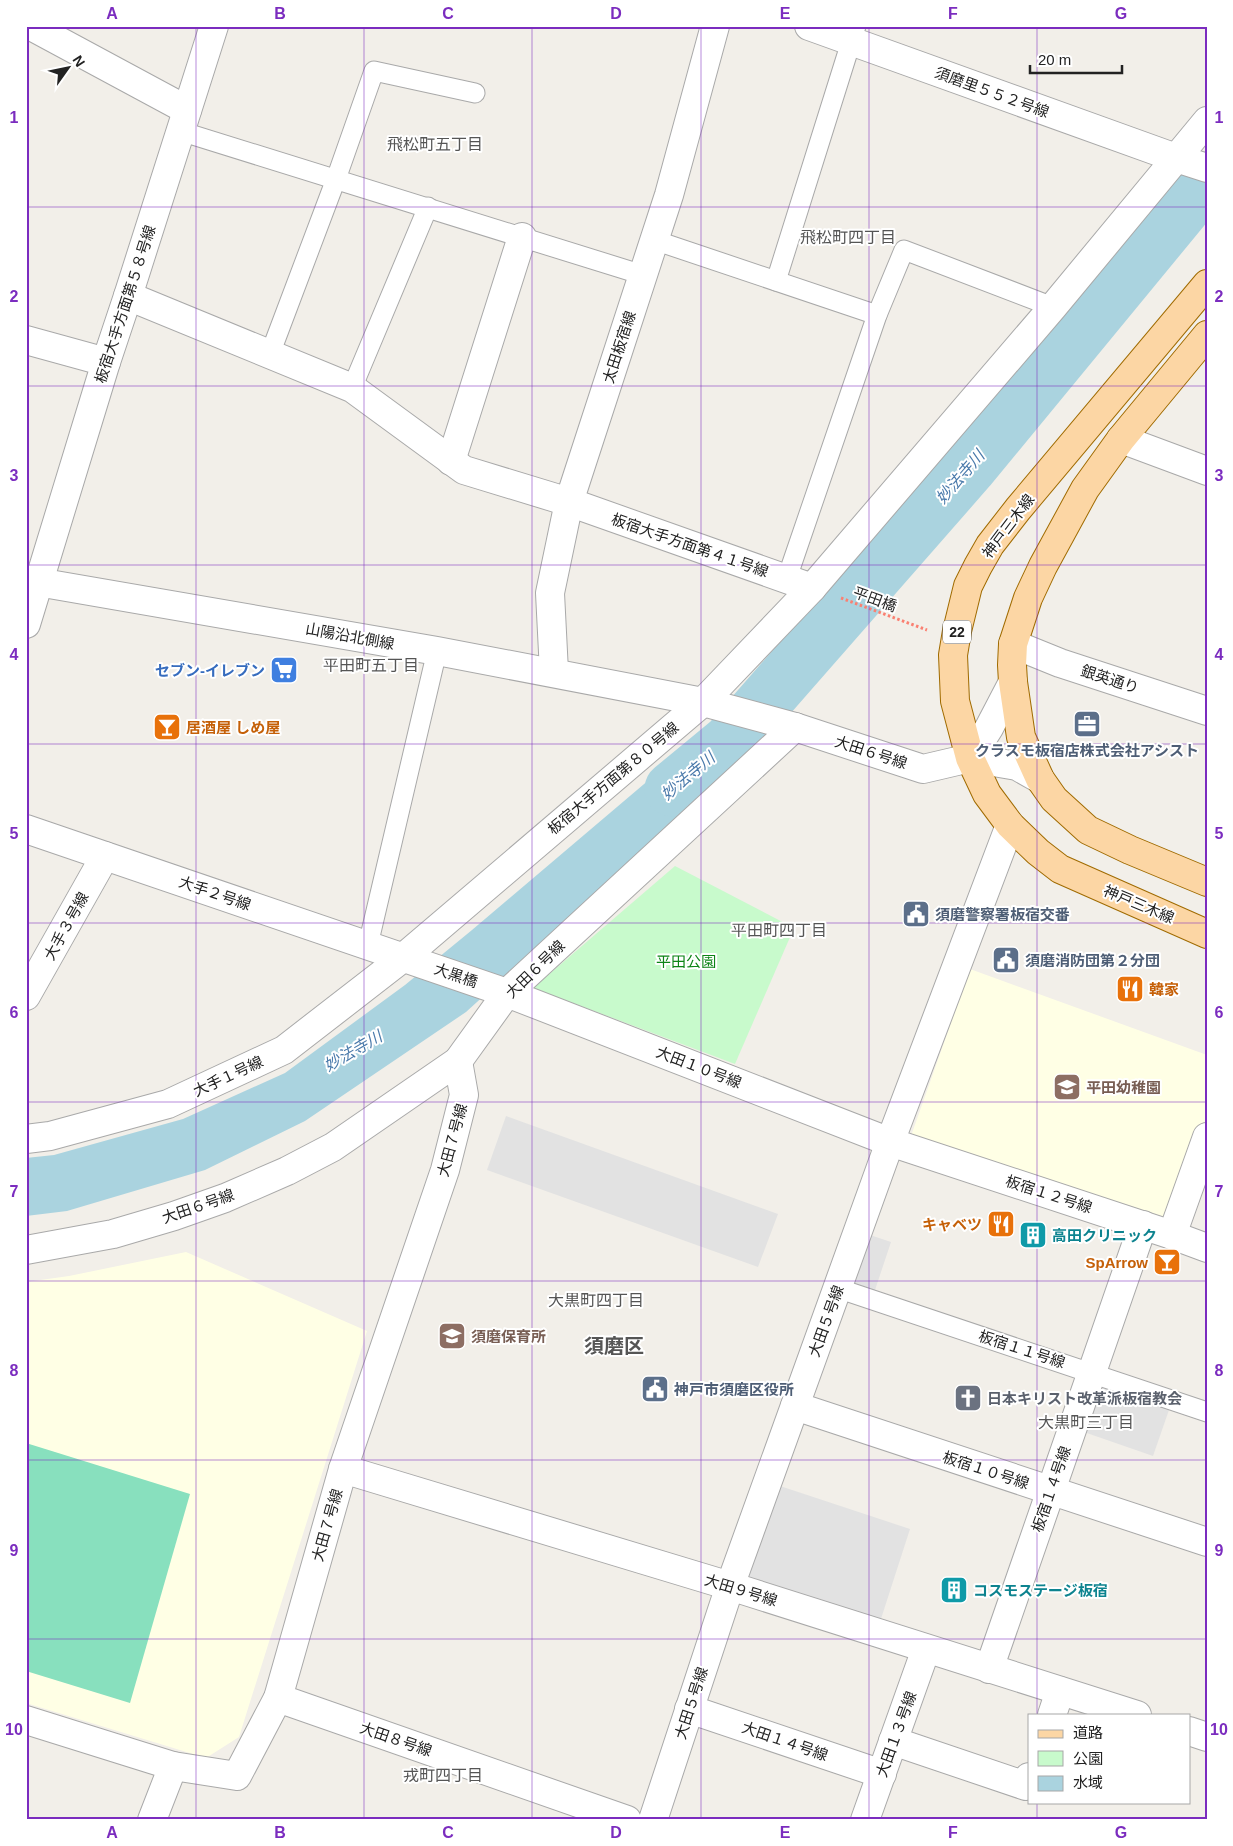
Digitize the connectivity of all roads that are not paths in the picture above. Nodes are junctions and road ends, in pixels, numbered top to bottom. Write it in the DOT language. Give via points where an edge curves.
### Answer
graph roads {
  1 [pos="31,26"];
  2 [pos="214,26"];
  3 [pos="715,26"];
  4 [pos="809,26"];
  5 [pos="854,34"];
  6 [pos="475,93"];
  7 [pos="184,120"];
  8 [pos="1207,121"];
  9 [pos="1193,163"];
  10 [pos="336,179"];
  11 [pos="428,207"];
  12 [pos="522,237"];
  13 [pos="654,240"];
  14 [pos="643,276"];
  15 [pos="776,281"];
  16 [pos="1207,284"];
  17 [pos="128,296"];
  18 [pos="1053,307"];
  19 [pos="877,315"];
  20 [pos="1207,335"];
  21 [pos="26,340"];
  22 [pos="270,354"];
  23 [pos="106,362"];
  24 [pos="352,388"];
  25 [pos="1121,439"];
  26 [pos="452,461"];
  27 [pos="1207,471"];
  28 [pos="569,502"];
  29 [pos="787,578"];
  30 [pos="33,581"];
  31 [pos="812,588"];
  32 [pos="26,624"];
  33 [pos="1013,644"];
  34 [pos="437,651"];
  35 [pos="554,672"];
  36 [pos="1012,682"];
  37 [pos="713,704"];
  38 [pos="1207,711"];
  39 [pos="795,727"];
  40 [pos="970,758"];
  41 [pos="1040,779"];
  42 [pos="1010,825"];
  43 [pos="26,829"];
  44 [pos="105,856"];
  45 [pos="1207,882"];
  46 [pos="1207,934"];
  47 [pos="368,945"];
  48 [pos="404,957"];
  49 [pos="507,993"];
  50 [pos="26,996"];
  51 [pos="458,1061"];
  52 [pos="1207,1137"];
  53 [pos="26,1139"];
  54 [pos="890,1142"];
  55 [pos="1143,1225"];
  56 [pos="1172,1235"];
  57 [pos="1207,1248"];
  58 [pos="26,1250"];
  59 [pos="837,1288"];
  60 [pos="1092,1372"];
  61 [pos="795,1406"];
  62 [pos="1207,1412"];
  63 [pos="343,1469"];
  64 [pos="1050,1491"];
  65 [pos="1207,1542"];
  66 [pos="730,1586"];
  67 [pos="926,1649"];
  68 [pos="989,1669"];
  69 [pos="278,1698"];
  70 [pos="1056,1703"];
  71 [pos="689,1709"];
  72 [pos="1129,1714"];
  73 [pos="26,1720"];
  74 [pos="1190,1731"];
  75 [pos="1207,1737"];
  76 [pos="893,1741"];
  77 [pos="173,1766"];
  78 [pos="882,1774"];
  79 [pos="1028,1780"];
  80 [pos="152,1820"];
  81 [pos="627,1820"];
  82 [pos="653,1820"];
  83 [pos="865,1820"];
  1 -- 7 [label="street"];
  2 -- 7 [label="street, 板宿大手方面第５８号線"];
  3 -- 13 [label="street, 太田板宿線"];
  4 -- 5 [label="street, 須磨里５５２号線"];
  5 -- 9 [label="street, 須磨里５５２号線"];
  5 -- 15 [label="lane"];
  6 -- 10 [label="lane" via="374,71"];
  7 -- 10 [label="lane"];
  7 -- 17 [label="street, 板宿大手方面第５８号線"];
  8 -- 9 [label="street, 板宿大手方面第８０号線"];
  9 -- 18 [label="street, 板宿大手方面第８０号線"];
  10 -- 11 [label="lane"];
  10 -- 22 [label="lane"];
  11 -- 12 [label="lane"];
  11 -- 24 [label="lane"];
  12 -- 14 [label="lane"];
  12 -- 26 [label="street"];
  13 -- 14 [label="street, 太田板宿線"];
  13 -- 15 [label="lane"];
  14 -- 28 [label="street, 太田板宿線"];
  15 -- 19 [label="lane"];
  16 -- 40 [label="main road, 神戸三木線 / 22" via="1018,509 990,545 968,586 953,655 953,676 955,701"];
  17 -- 22 [label="street, 板宿大手方面第４１号線"];
  17 -- 23 [label="street, 板宿大手方面第５８号線"];
  18 -- 19 [label="lane" via="904,250"];
  18 -- 31 [label="street, 板宿大手方面第８０号線"];
  19 -- 29 [label="lane"];
  20 -- 25 [label="main road"];
  21 -- 23 [label="street"];
  22 -- 24 [label="street, 板宿大手方面第４１号線"];
  23 -- 30 [label="street, 板宿大手方面第５８号線"];
  24 -- 26 [label="street, 板宿大手方面第４１号線"];
  25 -- 27 [label="street"];
  25 -- 33 [label="main road" via="1085,489 1043,566 1028,598"];
  26 -- 28 [label="street, 板宿大手方面第４１号線" via="464,470"];
  28 -- 29 [label="street, 板宿大手方面第４１号線"];
  28 -- 35 [label="street, 太田板宿線" via="550,593"];
  29 -- 31 [label="street, 板宿大手方面第４１号線"];
  30 -- 32 [label="street, 板宿大手方面第５８号線"];
  30 -- 34 [label="street, 山陽沿北側線"];
  31 -- 37 [label="street, 板宿大手方面第８０号線"];
  33 -- 36 [label="main road"];
  33 -- 38 [label="street, 銀英通り" via="1060,663"];
  34 -- 35 [label="street, 山陽沿北側線"];
  34 -- 47 [label="lane"];
  35 -- 37 [label="street, 山陽沿北側線"];
  36 -- 40 [label="street"];
  36 -- 41 [label="main road" via="1021,737"];
  37 -- 39 [label="street, 山陽沿北側線"];
  37 -- 48 [label="street, 板宿大手方面第８０号線"];
  39 -- 40 [label="street, 大田６号線" via="922,769"];
  39 -- 49 [label="street, 大田６号線"];
  40 -- 41 [label="street" via="1016,766"];
  40 -- 42 [label="main road, 神戸三木線 / 22" via="987,794"];
  41 -- 45 [label="main road" via="1054,799 1088,830"];
  42 -- 46 [label="main road, 神戸三木線 / 22" via="1060,869"];
  42 -- 54 [label="street, 大田５号線"];
  43 -- 44 [label="street, 大手２号線"];
  44 -- 47 [label="street, 大手２号線"];
  44 -- 50 [label="street, 大手３号線"];
  47 -- 48 [label="street, 大手２号線"];
  48 -- 49 [label="street, 大黒橋"];
  48 -- 53 [label="street, 大手１号線" via="284,1050 168,1104 50,1136"];
  49 -- 51 [label="street, 大田６号線"];
  49 -- 54 [label="street, 大田１０号線"];
  51 -- 58 [label="street, 大田６号線" via="333,1147 287,1171 225,1198 114,1234"];
  51 -- 63 [label="street, 大田７号線" via="464,1095 445,1170"];
  52 -- 56 [label="street"];
  54 -- 55 [label="street, 板宿１２号線"];
  54 -- 59 [label="street, 大田５号線"];
  55 -- 56 [label="street, 板宿１２号線"];
  55 -- 60 [label="street, 板宿１４号線"];
  56 -- 57 [label="street, 板宿１２号線"];
  59 -- 60 [label="lane, 板宿１１号線"];
  59 -- 61 [label="street, 大田５号線"];
  60 -- 62 [label="lane, 板宿１１号線"];
  60 -- 64 [label="street, 板宿１４号線"];
  61 -- 64 [label="street, 板宿１０号線"];
  61 -- 66 [label="street, 大田５号線"];
  63 -- 66 [label="street, 大田９号線"];
  63 -- 69 [label="street, 大田７号線"];
  64 -- 65 [label="street, 板宿１０号線"];
  64 -- 68 [label="street, 板宿１４号線"];
  66 -- 67 [label="street, 大田９号線"];
  66 -- 71 [label="street, 大田５号線"];
  67 -- 68 [label="street, 大田９号線"];
  67 -- 76 [label="street, 大田１３号線"];
  68 -- 70 [label="street, 大田９号線"];
  69 -- 77 [label="street, 大田７号線" via="237,1776"];
  69 -- 81 [label="street, 大田８号線"];
  70 -- 72 [label="street, 大田９号線"];
  71 -- 78 [label="street, 大田１４号線"];
  71 -- 82 [label="street, 大田５号線"];
  73 -- 77 [label="street, 大田７号線"];
  74 -- 75 [label="street"];
  76 -- 78 [label="street, 大田１３号線"];
  76 -- 79 [label="street" via="1026,1786"];
  77 -- 80 [label="street"];
  78 -- 83 [label="street, 大田１３号線"];
}
